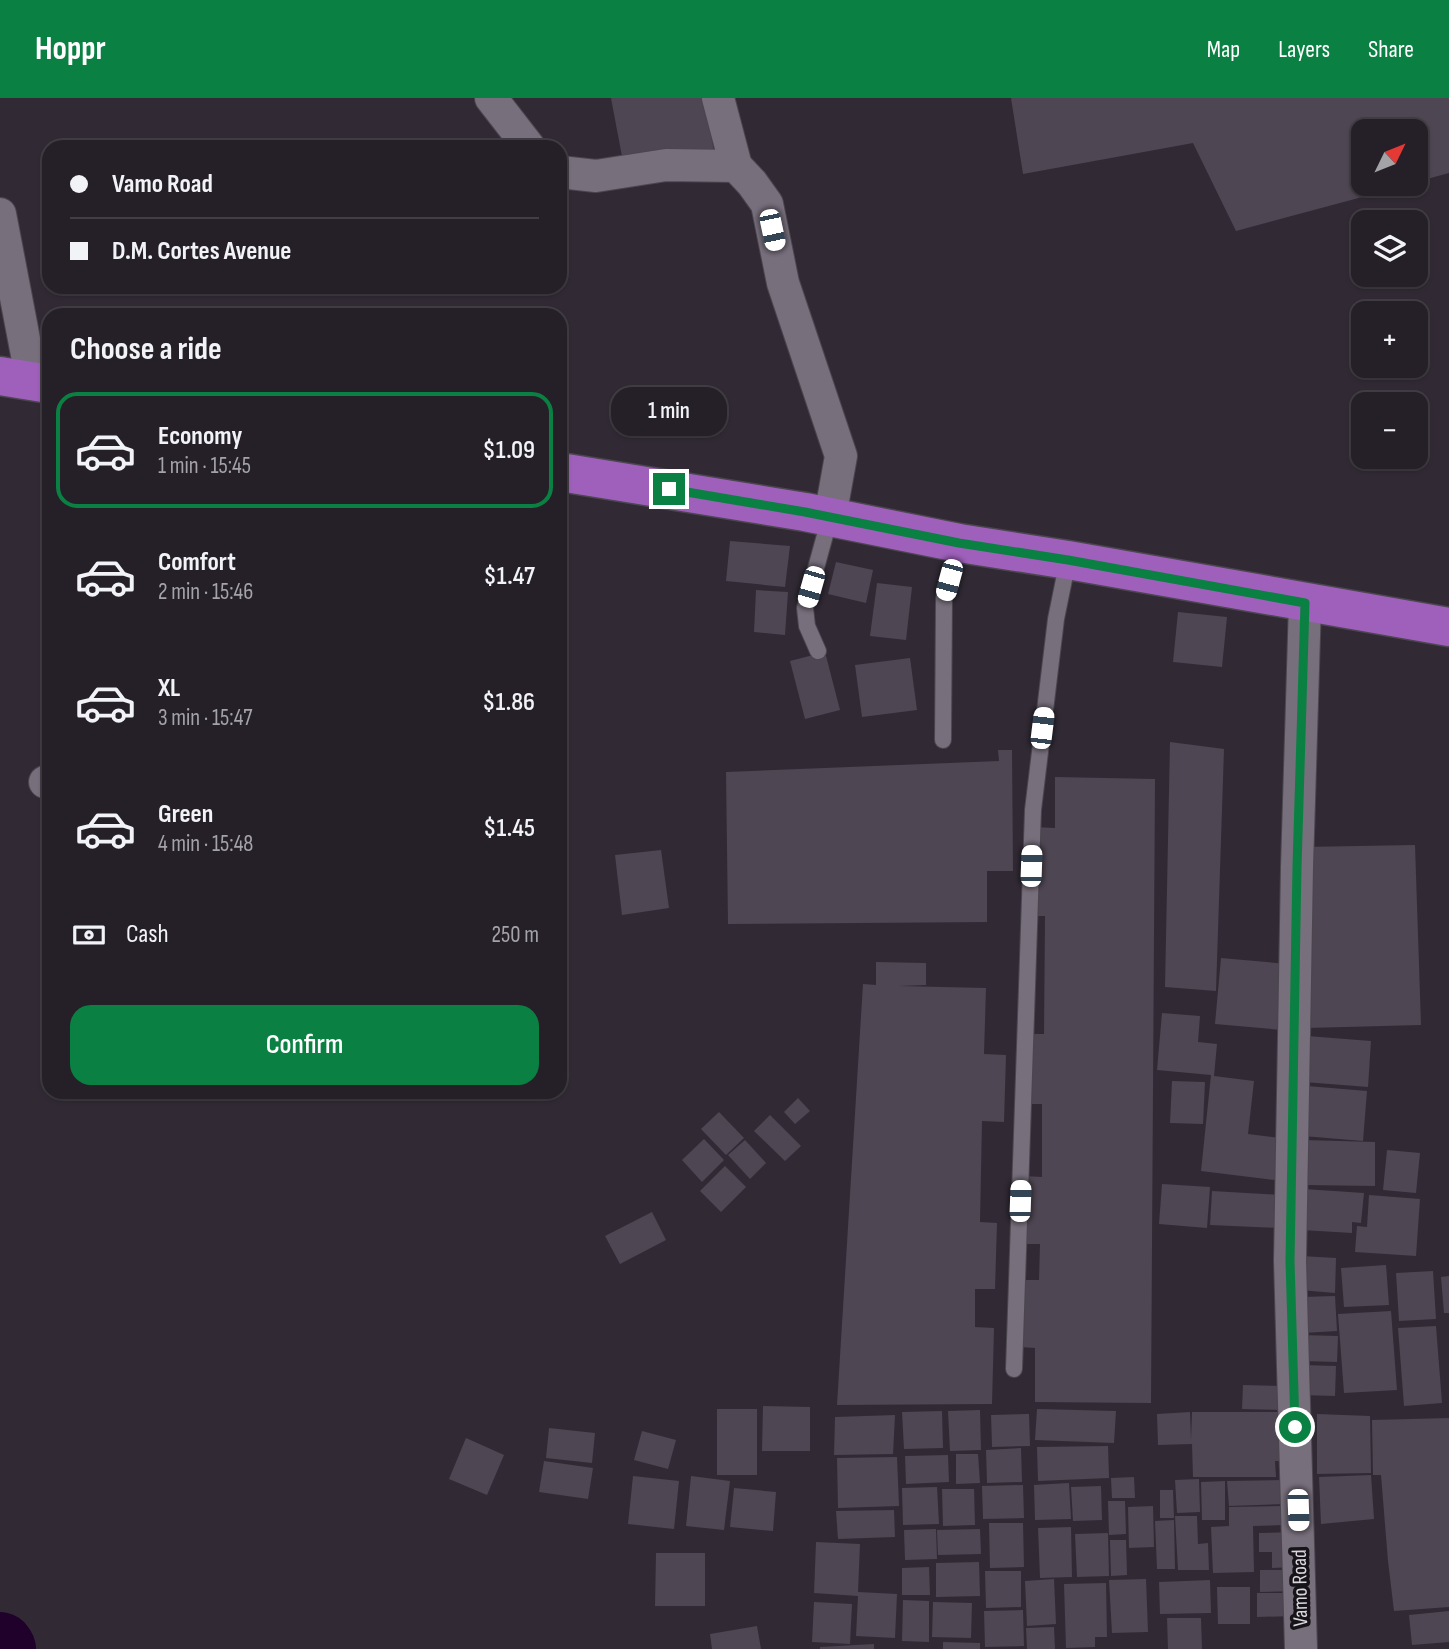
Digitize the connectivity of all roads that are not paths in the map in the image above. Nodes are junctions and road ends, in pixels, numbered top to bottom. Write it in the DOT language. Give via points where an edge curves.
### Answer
graph roads {
  1 [pos="491,98"];
  2 [pos="718,98"];
  3 [pos="524,140"];
  4 [pos="736,166"];
  5 [pos="567,173"];
  6 [pos="0,214"];
  7 [pos="27,380"];
  8 [pos="567,473"];
  9 [pos="830,517"];
  10 [pos="959,543"];
  11 [pos="1068,560"];
  12 [pos="1305,603"];
  13 [pos="1449,627"];
  14 [pos="818,651"];
  15 [pos="943,740"];
  16 [pos="1014,1369"];
  17 [pos="1301,1649"];
  1 -- 3 [label="street"];
  2 -- 4 [label="street"];
  4 -- 5 [label="street" via="666,165 596,176"];
  4 -- 9 [label="street" via="767,204 783,283 841,456"];
  6 -- 7 [label="street"];
  8 -- 9 [label="highway"];
  9 -- 10 [label="highway"];
  9 -- 14 [label="lane" via="804,608"];
  10 -- 11 [label="highway"];
  10 -- 15 [label="lane" via="944,598"];
  11 -- 12 [label="highway"];
  11 -- 16 [label="lane" via="1056,619 1033,810"];
  12 -- 13 [label="highway"];
  12 -- 17 [label="street, Vamo Road" via="1290,1261"];
}
